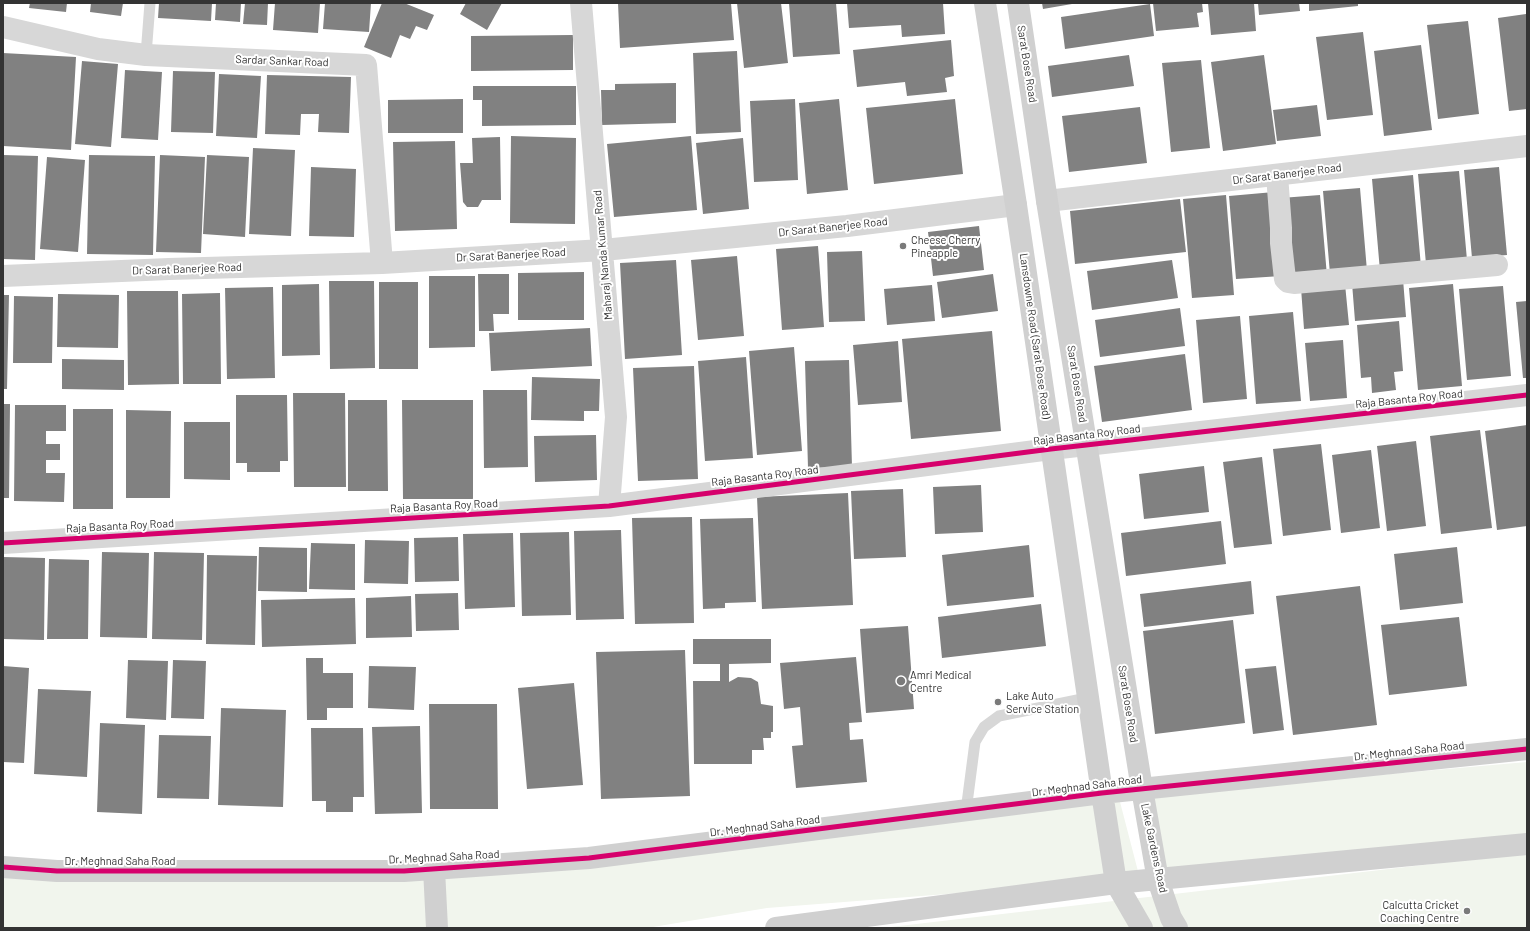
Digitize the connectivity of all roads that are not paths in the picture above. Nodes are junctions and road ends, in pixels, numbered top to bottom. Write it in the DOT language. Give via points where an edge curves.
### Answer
graph roads {
  1 [pos="150,3"];
  2 [pos="581,3"];
  3 [pos="985,3"];
  4 [pos="1018,3"];
  5 [pos="3,27"];
  6 [pos="146,55"];
  7 [pos="1527,146"];
  8 [pos="1277,175"];
  9 [pos="1047,201"];
  10 [pos="1016,205"];
  11 [pos="603,250"];
  12 [pos="382,262"];
  13 [pos="1497,266"];
  14 [pos="3,276"];
  15 [pos="1527,395"];
  16 [pos="1087,445"];
  17 [pos="1051,450"];
  18 [pos="609,506"];
  19 [pos="3,543"];
  20 [pos="1087,698"];
  21 [pos="1527,749"];
  22 [pos="1142,789"];
  23 [pos="1102,794"];
  24 [pos="966,811"];
  25 [pos="1527,844"];
  26 [pos="3,867"];
  27 [pos="434,869"];
  28 [pos="1158,880"];
  29 [pos="1116,883"];
  30 [pos="437,928"];
  31 [pos="776,928"];
  32 [pos="1142,928"];
  33 [pos="1177,928"];
  1 -- 6 [label="lane"];
  2 -- 11 [label="street, Maharaj Nanda Kumar Road"];
  3 -- 10 [label="street, Lansdowne Road (Sarat Bose Road)"];
  4 -- 9 [label="street, Sarat Bose Road"];
  5 -- 6 [label="street, Sardar Sankar Road" via="98,49"];
  6 -- 12 [label="street, Sardar Sankar Road" via="366,65"];
  7 -- 8 [label="street, Dr Sarat Banerjee Road"];
  8 -- 9 [label="street, Dr Sarat Banerjee Road"];
  8 -- 13 [label="street" via="1285,279 1288,282"];
  9 -- 16 [label="street, Sarat Bose Road"];
  10 -- 11 [label="street, Dr Sarat Banerjee Road" via="847,226"];
  10 -- 17 [label="street, Lansdowne Road (Sarat Bose Road)"];
  11 -- 12 [label="street, Dr Sarat Banerjee Road"];
  11 -- 18 [label="street, Maharaj Nanda Kumar Road" via="616,417"];
  12 -- 14 [label="street, Dr Sarat Banerjee Road"];
  15 -- 16 [label="street, Raja Basanta Roy Road"];
  16 -- 17 [label="street, Raja Basanta Roy Road"];
  16 -- 22 [label="street, Sarat Bose Road"];
  17 -- 18 [label="street, Raja Basanta Roy Road"];
  17 -- 20 [label="street, Lansdowne Road (Sarat Bose Road)"];
  18 -- 19 [label="street, Raja Basanta Roy Road"];
  20 -- 23 [label="street, Lansdowne Road (Sarat Bose Road)"];
  20 -- 24 [label="lane" via="999,716 984,727 975,742"];
  21 -- 22 [label="street, Dr. Meghnad Saha Road"];
  22 -- 23 [label="street, Dr. Meghnad Saha Road"];
  22 -- 28 [label="street, Lake Gardens Road"];
  23 -- 24 [label="street, Dr. Meghnad Saha Road"];
  23 -- 29 [label="street, Lansdowne Road (Sarat Bose Road)"];
  24 -- 27 [label="street, Dr. Meghnad Saha Road" via="589,858"];
  25 -- 28 [label="street"];
  26 -- 27 [label="street, Dr. Meghnad Saha Road" via="57,871"];
  27 -- 30 [label="street"];
  28 -- 29 [label="street"];
  28 -- 33 [label="street, Lake Gardens Road"];
  29 -- 31 [label="street"];
  29 -- 32 [label="street"];
}
